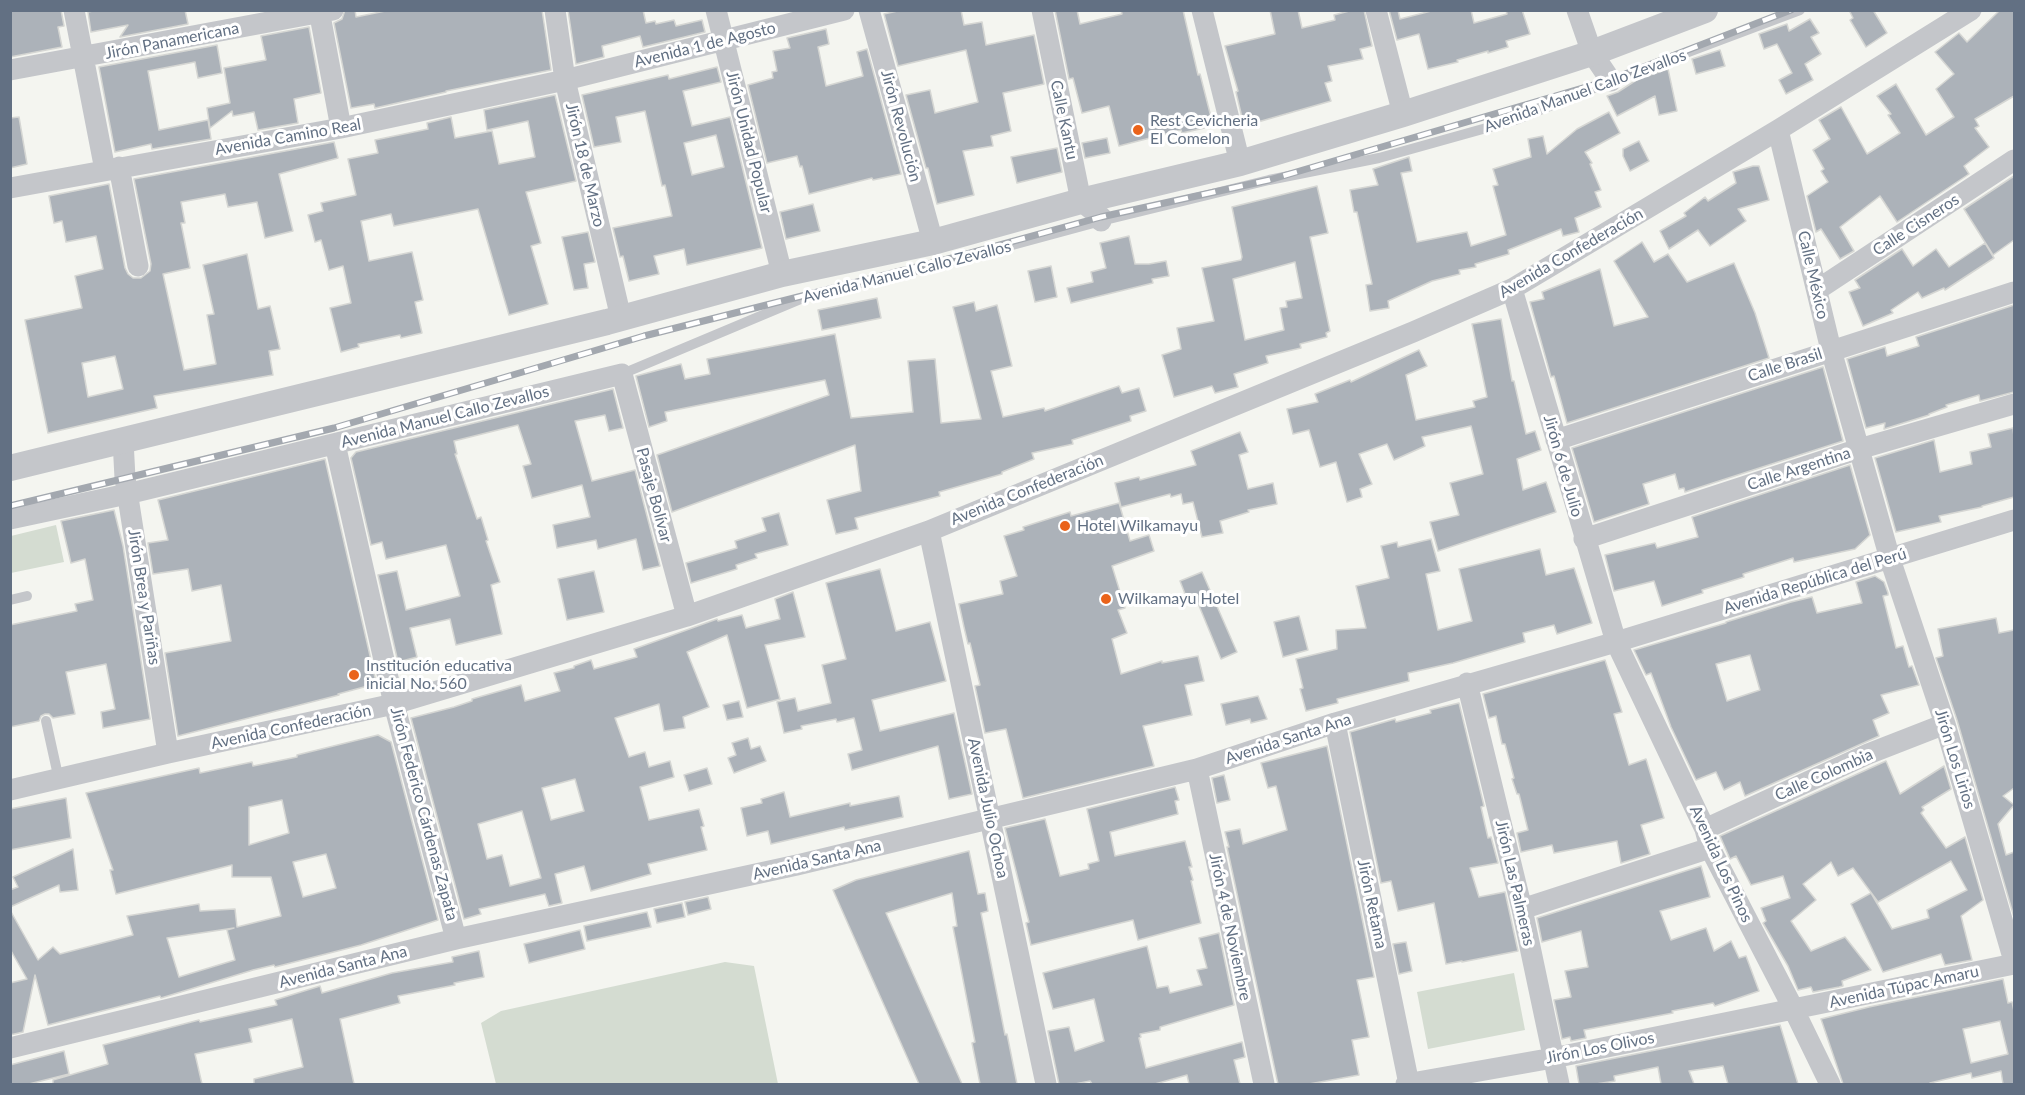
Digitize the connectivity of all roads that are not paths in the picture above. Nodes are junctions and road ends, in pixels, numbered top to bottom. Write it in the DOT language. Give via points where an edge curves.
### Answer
graph roads {
  1 [pos="74,10"];
  2 [pos="555,10"];
  3 [pos="716,10"];
  4 [pos="844,10"];
  5 [pos="869,10"];
  6 [pos="1042,10"];
  7 [pos="1202,10"];
  8 [pos="1376,10"];
  9 [pos="1577,10"];
  10 [pos="1705,10"];
  11 [pos="1800,10"];
  12 [pos="1971,10"];
  13 [pos="324,11"];
  14 [pos="724,41"];
  15 [pos="1592,53"];
  16 [pos="82,58"];
  17 [pos="10,70"];
  18 [pos="565,80"];
  19 [pos="1611,81"];
  20 [pos="1403,114"];
  21 [pos="341,128"];
  22 [pos="1778,130"];
  23 [pos="2014,160"];
  24 [pos="1240,163"];
  25 [pos="112,169"];
  26 [pos="10,188"];
  27 [pos="1081,201"];
  28 [pos="1101,221"];
  29 [pos="933,242"];
  30 [pos="138,266"];
  31 [pos="782,274"];
  32 [pos="1512,290"];
  33 [pos="1817,290"];
  34 [pos="2014,292"];
  35 [pos="621,318"];
  36 [pos="1831,350"];
  37 [pos="622,374"];
  38 [pos="2014,404"];
  39 [pos="123,440"];
  40 [pos="1556,440"];
  41 [pos="335,444"];
  42 [pos="1859,449"];
  43 [pos="10,468"];
  44 [pos="128,494"];
  45 [pos="10,519"];
  46 [pos="2014,520"];
  47 [pos="929,531"];
  48 [pos="1584,539"];
  49 [pos="1890,558"];
  50 [pos="27,596"];
  51 [pos="10,600"];
  52 [pos="687,616"];
  53 [pos="1616,642"];
  54 [pos="1467,683"];
  55 [pos="394,704"];
  56 [pos="46,721"];
  57 [pos="1335,723"];
  58 [pos="1945,724"];
  59 [pos="168,753"];
  60 [pos="1197,769"];
  61 [pos="58,780"];
  62 [pos="10,790"];
  63 [pos="990,819"];
  64 [pos="1707,839"];
  65 [pos="1522,909"];
  66 [pos="456,939"];
  67 [pos="2014,962"];
  68 [pos="1794,1010"];
  69 [pos="10,1048"];
  70 [pos="1553,1058"];
  71 [pos="1046,1084"];
  72 [pos="1264,1084"];
  73 [pos="1408,1084"];
  74 [pos="1559,1084"];
  75 [pos="1830,1084"];
  1 -- 16 [label="street"];
  2 -- 18 [label="street, Jirón 18 de Marzo"];
  3 -- 14 [label="street, Jirón Unidad Popular"];
  4 -- 14 [label="street, Avenida 1 de Agosto"];
  5 -- 29 [label="street, Jirón Revolución"];
  6 -- 27 [label="street, Calle Kantu"];
  7 -- 24 [label="street"];
  8 -- 20 [label="street"];
  9 -- 15 [label="street"];
  10 -- 15 [label="street, Avenida Manuel Callo Zevallos"];
  11 -- 19 [label="lane, Avenida Manuel Callo Zevallos"];
  12 -- 22 [label="street, Avenida Confederación"];
  13 -- 16 [label="street, Jirón Panamericana"];
  13 -- 21 [label="street"];
  14 -- 18 [label="street, Avenida 1 de Agosto"];
  14 -- 31 [label="street, Jirón Unidad Popular"];
  15 -- 19 [label="street"];
  15 -- 20 [label="street, Avenida Manuel Callo Zevallos"];
  16 -- 17 [label="street, Jirón Panamericana"];
  16 -- 25 [label="street"];
  18 -- 21 [label="street, Avenida Camino Real"];
  18 -- 35 [label="street, Jirón 18 de Marzo"];
  19 -- 28 [label="lane, Avenida Manuel Callo Zevallos" via="1515,120 1389,155"];
  20 -- 24 [label="street, Avenida Manuel Callo Zevallos"];
  21 -- 25 [label="street, Avenida Camino Real"];
  22 -- 32 [label="street, Avenida Confederación"];
  22 -- 33 [label="street, Calle México"];
  23 -- 33 [label="street, Calle Cisneros"];
  24 -- 27 [label="street, Avenida Manuel Callo Zevallos"];
  25 -- 26 [label="street, Avenida Camino Real"];
  25 -- 30 [label="street"];
  27 -- 28 [label="street"];
  27 -- 29 [label="street, Avenida Manuel Callo Zevallos"];
  28 -- 37 [label="lane, Avenida Manuel Callo Zevallos" via="808,296"];
  29 -- 31 [label="street, Avenida Manuel Callo Zevallos"];
  31 -- 35 [label="street, Avenida Manuel Callo Zevallos"];
  32 -- 40 [label="street, Jirón 6 de Julio"];
  32 -- 47 [label="street, Avenida Confederación"];
  33 -- 36 [label="street, Calle México"];
  34 -- 36 [label="street, Calle Brasil"];
  35 -- 39 [label="street, Avenida Manuel Callo Zevallos"];
  36 -- 40 [label="street, Calle Brasil"];
  36 -- 42 [label="street, Calle México"];
  37 -- 41 [label="street, Avenida Manuel Callo Zevallos"];
  37 -- 52 [label="street, Pasaje Bolívar"];
  38 -- 42 [label="street, Calle Argentina"];
  39 -- 43 [label="street, Avenida Manuel Callo Zevallos"];
  39 -- 44 [label="street, Jirón Brea y Pariñas"];
  40 -- 48 [label="street, Jirón 6 de Julio"];
  41 -- 44 [label="street, Avenida Manuel Callo Zevallos"];
  41 -- 55 [label="street, Jirón Federico Cárdenas Zapata"];
  42 -- 48 [label="street, Calle Argentina"];
  42 -- 49 [label="street, Calle México"];
  44 -- 45 [label="street, Avenida Manuel Callo Zevallos"];
  44 -- 59 [label="street, Jirón Brea y Pariñas"];
  46 -- 49 [label="street, Avenida República del Perú"];
  47 -- 52 [label="street, Avenida Confederación"];
  47 -- 63 [label="street, Avenida Julio Ochoa"];
  48 -- 53 [label="street, Jirón 6 de Julio"];
  49 -- 53 [label="street, Avenida República del Perú"];
  49 -- 58 [label="street, Jirón Los Lirios"];
  50 -- 51 [label="lane"];
  52 -- 55 [label="street, Avenida Confederación"];
  53 -- 54 [label="street, Avenida Santa Ana"];
  53 -- 64 [label="street, Avenida Los Pinos"];
  54 -- 57 [label="street, Avenida Santa Ana"];
  54 -- 65 [label="street, Jirón Las Palmeras"];
  55 -- 59 [label="street, Avenida Confederación"];
  55 -- 66 [label="street, Jirón Federico Cárdenas Zapata"];
  56 -- 61 [label="lane"];
  57 -- 60 [label="street, Avenida Santa Ana"];
  57 -- 73 [label="street, Jirón Retama"];
  58 -- 64 [label="street, Calle Colombia" via="1868,754"];
  58 -- 67 [label="street, Jirón Los Lirios"];
  59 -- 61 [label="street, Avenida Confederación"];
  60 -- 63 [label="street, Avenida Santa Ana"];
  60 -- 72 [label="street, Jirón 4 de Noviembre"];
  61 -- 62 [label="street, Avenida Confederación"];
  63 -- 66 [label="street, Avenida Santa Ana"];
  63 -- 71 [label="street, Avenida Julio Ochoa"];
  64 -- 65 [label="street, Calle Colombia"];
  64 -- 68 [label="street, Avenida Los Pinos"];
  65 -- 70 [label="street, Jirón Las Palmeras"];
  66 -- 69 [label="street, Avenida Santa Ana"];
  67 -- 68 [label="street, Avenida Túpac Amaru"];
  68 -- 70 [label="street, Jirón Los Olivos"];
  68 -- 75 [label="street, Avenida Los Pinos"];
  70 -- 73 [label="street, Jirón Los Olivos"];
  70 -- 74 [label="street, Jirón Las Palmeras"];
}
